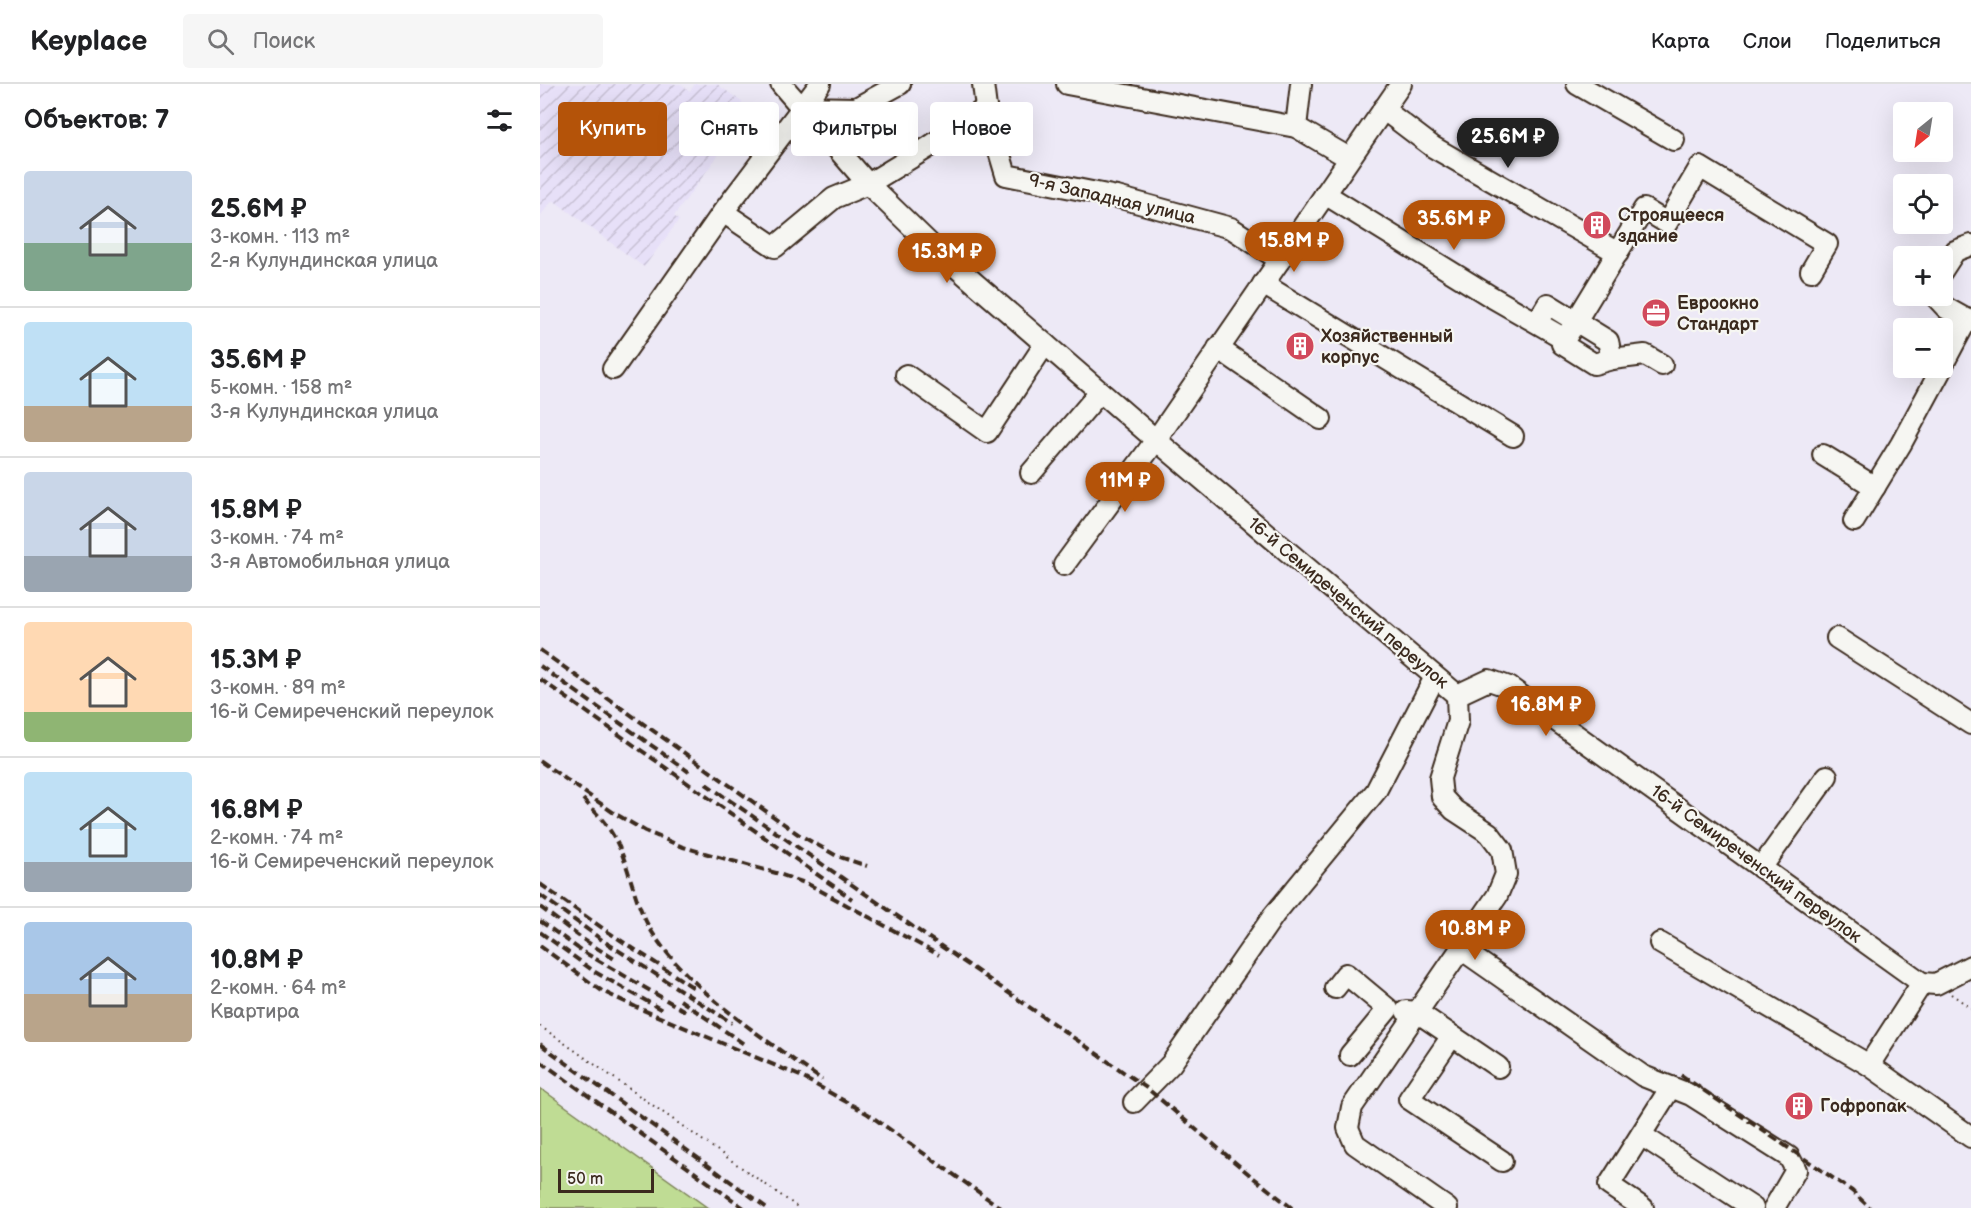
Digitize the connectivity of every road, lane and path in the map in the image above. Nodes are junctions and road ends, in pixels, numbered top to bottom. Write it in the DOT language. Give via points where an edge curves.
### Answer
graph roads {
  1 [pos="781,84"];
  2 [pos="820,84"];
  3 [pos="867,84"];
  4 [pos="900,84"];
  5 [pos="979,84"];
  6 [pos="1067,84"];
  7 [pos="1301,84"];
  8 [pos="1401,84"];
  9 [pos="1577,84"];
  10 [pos="797,102"];
  11 [pos="806,102"];
  12 [pos="859,102"];
  13 [pos="867,102"];
  14 [pos="984,102"];
  15 [pos="1383,110"];
  16 [pos="791,122"];
  17 [pos="1296,127"];
  18 [pos="1674,140"];
  19 [pos="930,146"];
  20 [pos="844,156"];
  21 [pos="1000,156"];
  22 [pos="1349,158"];
  23 [pos="868,184"];
  24 [pos="1325,194"];
  25 [pos="723,212"];
  26 [pos="1971,245"];
  27 [pos="1618,253"];
  28 [pos="1953,254"];
  29 [pos="1280,260"];
  30 [pos="1810,271"];
  31 [pos="1263,284"];
  32 [pos="1944,306"];
  33 [pos="1969,320"];
  34 [pos="1537,322"];
  35 [pos="1576,322"];
  36 [pos="1565,339"];
  37 [pos="1045,344"];
  38 [pos="1218,348"];
  39 [pos="1953,348"];
  40 [pos="1612,359"];
  41 [pos="1662,365"];
  42 [pos="613,369"];
  43 [pos="906,375"];
  44 [pos="1936,378"];
  45 [pos="1100,392"];
  46 [pos="1321,419"];
  47 [pos="1513,436"];
  48 [pos="1156,440"];
  49 [pos="1823,455"];
  50 [pos="1031,473"];
  51 [pos="1875,487"];
  52 [pos="1854,521"];
  53 [pos="1064,565"];
  54 [pos="1837,638"];
  55 [pos="1435,677"];
  56 [pos="1457,695"];
  57 [pos="1971,724"];
  58 [pos="1827,776"];
  59 [pos="1761,868"];
  60 [pos="1660,943"];
  61 [pos="1461,949"];
  62 [pos="1971,966"];
  63 [pos="1929,984"];
  64 [pos="1335,988"];
  65 [pos="1971,1008"];
  66 [pos="1388,1009"];
  67 [pos="1417,1012"];
  68 [pos="540,1026"];
  69 [pos="1452,1036"];
  70 [pos="1350,1055"];
  71 [pos="1869,1065"];
  72 [pos="1498,1067"];
  73 [pos="1671,1087"];
  74 [pos="1134,1102"];
  75 [pos="1641,1135"];
  76 [pos="1971,1137"];
  77 [pos="1502,1161"];
  78 [pos="799,1208"];
  79 [pos="1447,1208"];
  80 [pos="1643,1208"];
  81 [pos="1753,1208"];
  82 [pos="1774,1208"];
  1 -- 10 [label="street, 16-й Семиреченский переулок"];
  2 -- 11 [label="street"];
  3 -- 12 [label="street"];
  4 -- 13 [label="street"];
  5 -- 14 [label="street"];
  6 -- 17 [label="street"];
  7 -- 17 [label="street"];
  8 -- 15 [label="street"];
  9 -- 18 [label="street"];
  15 -- 22 [label="street"];
  15 -- 27 [label="street" via="1433,147"];
  16 -- 25 [label="street"];
  17 -- 22 [label="street"];
  19 -- 23 [label="street"];
  20 -- 23 [label="street, 16-й Семиреченский переулок"];
  21 -- 29 [label="street, 9-я Западная улица" via="1006,175 1117,197 1231,228"];
  22 -- 24 [label="street"];
  23 -- 25 [label="street" via="834,198 775,247"];
  23 -- 37 [label="street, 16-й Семиреченский переулок" via="933,247"];
  24 -- 29 [label="street"];
  24 -- 34 [label="street"];
  25 -- 42 [label="street"];
  26 -- 28 [label="street"];
  27 -- 30 [label="street" via="1644,209 1667,223 1700,167 1827,244"];
  27 -- 35 [label="street"];
  29 -- 31 [label="street"];
  31 -- 38 [label="street"];
  31 -- 47 [label="street"];
  32 -- 33 [label="street"];
  33 -- 39 [label="street"];
  34 -- 35 [label="street" via="1548,304"];
  34 -- 36 [label="street"];
  35 -- 36 [label="street"];
  35 -- 40 [label="street" via="1608,341"];
  36 -- 40 [label="street" via="1562,344 1594,364"];
  37 -- 43 [label="street" via="987,432"];
  37 -- 45 [label="street, 16-й Семиреченский переулок"];
  38 -- 46 [label="street"];
  38 -- 48 [label="street"];
  40 -- 41 [label="street" via="1645,355"];
  44 -- 51 [label="street"];
  45 -- 48 [label="street, 16-й Семиреченский переулок"];
  45 -- 50 [label="street"];
  48 -- 53 [label="street"];
  48 -- 55 [label="street, 16-й Семиреченский переулок"];
  49 -- 51 [label="street"];
  51 -- 52 [label="street"];
  54 -- 57 [label="street"];
  55 -- 56 [label="street, 16-й Семиреченский переулок"];
  55 -- 74 [label="street" via="1376,791 1274,915 1171,1064"];
  56 -- 59 [label="street, 16-й Семиреченский переулок" via="1490,680 1509,687"];
  56 -- 61 [label="street" via="1458,722 1440,778 1442,797 1489,834 1502,850 1506,874 1497,896"];
  58 -- 59 [label="street"];
  59 -- 63 [label="street, 16-й Семиреченский переулок"];
  60 -- 71 [label="street"];
  61 -- 67 [label="street"];
  61 -- 73 [label="street" via="1643,1077"];
  62 -- 63 [label="street"];
  63 -- 65 [label="path"];
  63 -- 71 [label="street"];
  64 -- 66 [label="street" via="1346,974"];
  66 -- 67 [label="street"];
  66 -- 70 [label="street"];
  67 -- 69 [label="street"];
  67 -- 79 [label="street" via="1352,1107 1348,1128 1355,1144"];
  68 -- 78 [label="path"];
  69 -- 72 [label="street"];
  69 -- 77 [label="street" via="1409,1099"];
  71 -- 76 [label="street"];
  73 -- 75 [label="street"];
  73 -- 82 [label="street" via="1691,1095 1789,1157 1796,1170"];
  75 -- 80 [label="street" via="1609,1185"];
  75 -- 81 [label="street"];
}
